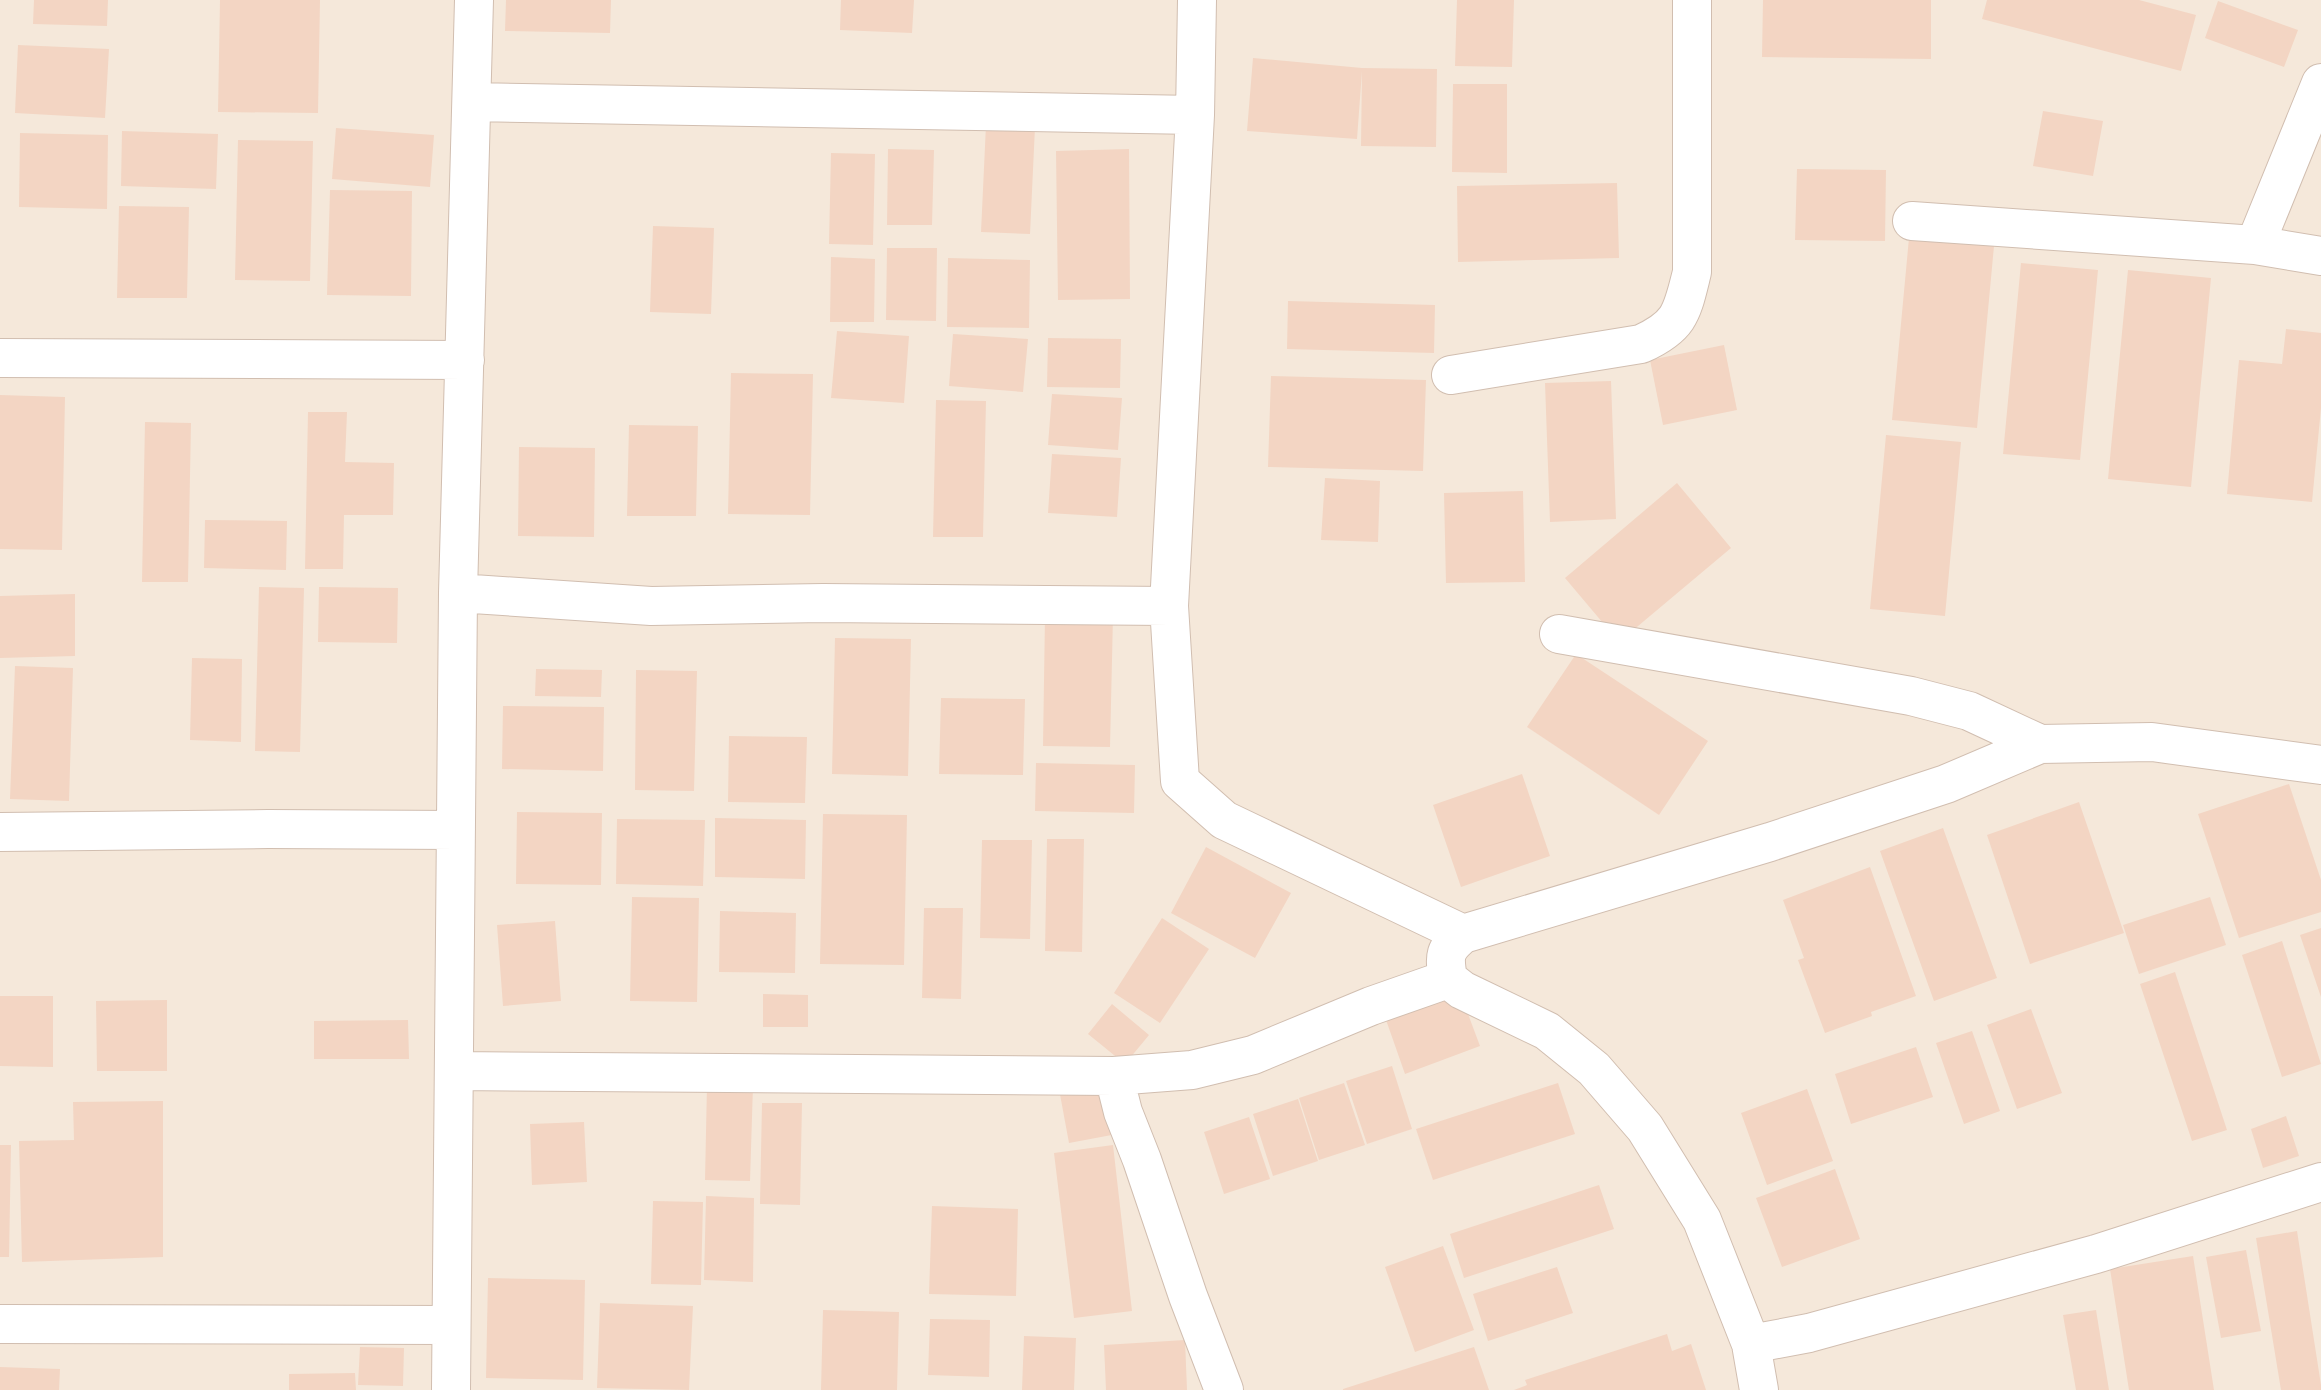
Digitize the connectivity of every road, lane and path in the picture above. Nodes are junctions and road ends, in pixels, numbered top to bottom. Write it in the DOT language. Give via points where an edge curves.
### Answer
graph roads {
  1 [pos="474,0"];
  2 [pos="1197,0"];
  3 [pos="1692,0"];
  4 [pos="2321,82"];
  5 [pos="473,102"];
  6 [pos="1195,115"];
  7 [pos="1912,221"];
  8 [pos="2255,245"];
  9 [pos="2321,256"];
  10 [pos="0,358"];
  11 [pos="465,360"];
  12 [pos="1451,375"];
  13 [pos="458,593"];
  14 [pos="1168,606"];
  15 [pos="1559,634"];
  16 [pos="2040,744"];
  17 [pos="2321,765"];
  18 [pos="456,830"];
  19 [pos="0,832"];
  20 [pos="1462,934"];
  21 [pos="1448,979"];
  22 [pos="455,1071"];
  23 [pos="1114,1076"];
  24 [pos="2321,1182"];
  25 [pos="0,1324"];
  26 [pos="450,1325"];
  27 [pos="1751,1344"];
  28 [pos="451,1390"];
  29 [pos="1224,1390"];
  30 [pos="1759,1390"];
  1 -- 5 [label="street"];
  2 -- 6 [label="street"];
  3 -- 12 [label="street" via="1692,272 1682,312 1663,334 1641,344"];
  4 -- 8 [label="street"];
  5 -- 6 [label="street"];
  5 -- 11 [label="street"];
  6 -- 14 [label="street"];
  7 -- 8 [label="street"];
  8 -- 9 [label="street"];
  10 -- 11 [label="street"];
  11 -- 13 [label="street"];
  13 -- 14 [label="street" via="650,606"];
  13 -- 18 [label="street"];
  14 -- 20 [label="street" via="1180,781 1224,820"];
  15 -- 16 [label="street" via="1911,696 1969,711"];
  16 -- 17 [label="street" via="2152,742"];
  16 -- 20 [label="street" via="1946,785"];
  18 -- 19 [label="street"];
  18 -- 22 [label="street"];
  20 -- 21 [label="street" via="1445,957"];
  21 -- 23 [label="street" via="1253,1055 1192,1070"];
  21 -- 27 [label="street" via="1547,1031 1594,1069 1645,1128 1702,1220"];
  22 -- 23 [label="street"];
  22 -- 26 [label="street"];
  23 -- 29 [label="street"];
  24 -- 27 [label="street" via="2096,1254 1809,1333"];
  25 -- 26 [label="street"];
  26 -- 28 [label="street"];
  27 -- 30 [label="street"];
}
